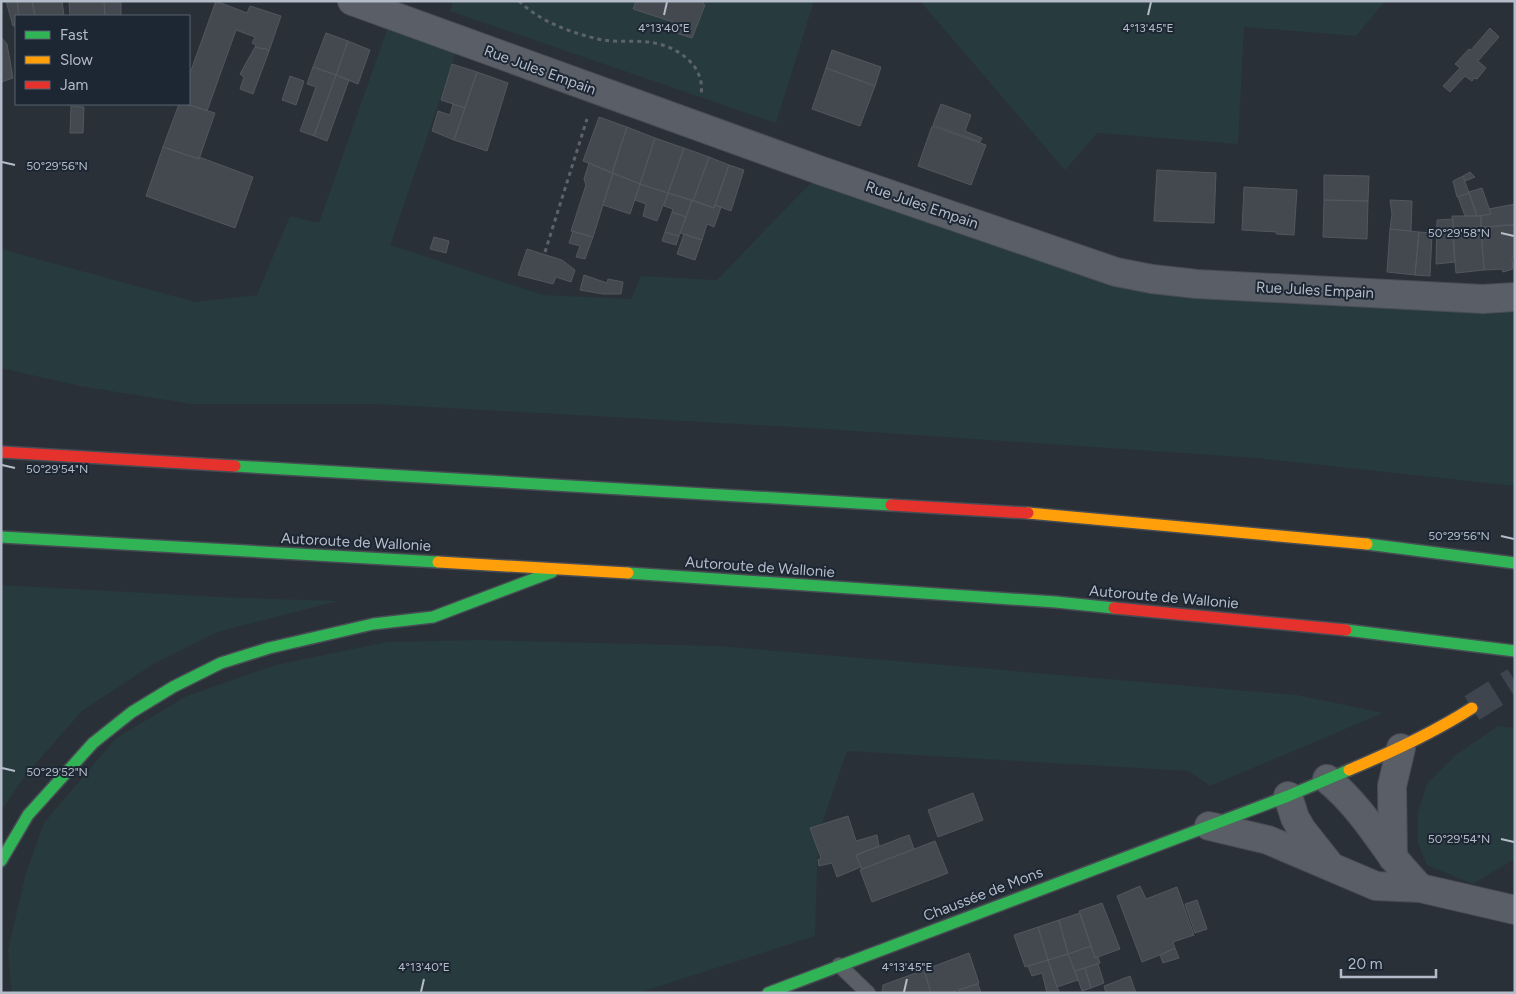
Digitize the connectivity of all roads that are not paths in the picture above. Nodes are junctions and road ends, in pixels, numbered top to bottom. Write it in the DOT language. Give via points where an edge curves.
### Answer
graph roads {
  1 [pos="352,1"];
  2 [pos="1515,297"];
  3 [pos="1,452"];
  4 [pos="1,537"];
  5 [pos="1515,563"];
  6 [pos="560,569"];
  7 [pos="1515,651"];
  8 [pos="1472,708"];
  9 [pos="1401,748"];
  10 [pos="1327,779"];
  11 [pos="1288,796"];
  12 [pos="1209,826"];
  13 [pos="1394,858"];
  14 [pos="1,862"];
  15 [pos="1331,867"];
  16 [pos="1420,888"];
  17 [pos="1515,910"];
  18 [pos="840,965"];
  19 [pos="768,993"];
  20 [pos="868,993"];
  1 -- 2 [label="street, Rue Jules Empain" via="822,171 1116,272 1206,284 1483,299"];
  3 -- 5 [label="main road" via="1056,515 1378,545"];
  4 -- 6 [label="main road, Autoroute de Wallonie"];
  6 -- 7 [label="main road, Autoroute de Wallonie" via="1056,602 1369,632"];
  6 -- 14 [label="main road" via="433,617 373,624 269,648 221,663 173,687 132,712 93,743 28,815"];
  8 -- 9 [label="main road"];
  9 -- 10 [label="main road"];
  9 -- 13 [label="street" via="1392,786"];
  10 -- 11 [label="main road, Chaussée de Mons"];
  10 -- 13 [label="street" via="1359,810"];
  11 -- 12 [label="main road, Chaussée de Mons"];
  11 -- 15 [label="street" via="1302,830"];
  12 -- 15 [label="street" via="1268,840"];
  12 -- 18 [label="main road, Chaussée de Mons"];
  13 -- 16 [label="street"];
  15 -- 16 [label="street" via="1376,886"];
  16 -- 17 [label="street"];
  18 -- 19 [label="main road, Chaussée de Mons"];
  18 -- 20 [label="lane"];
}
